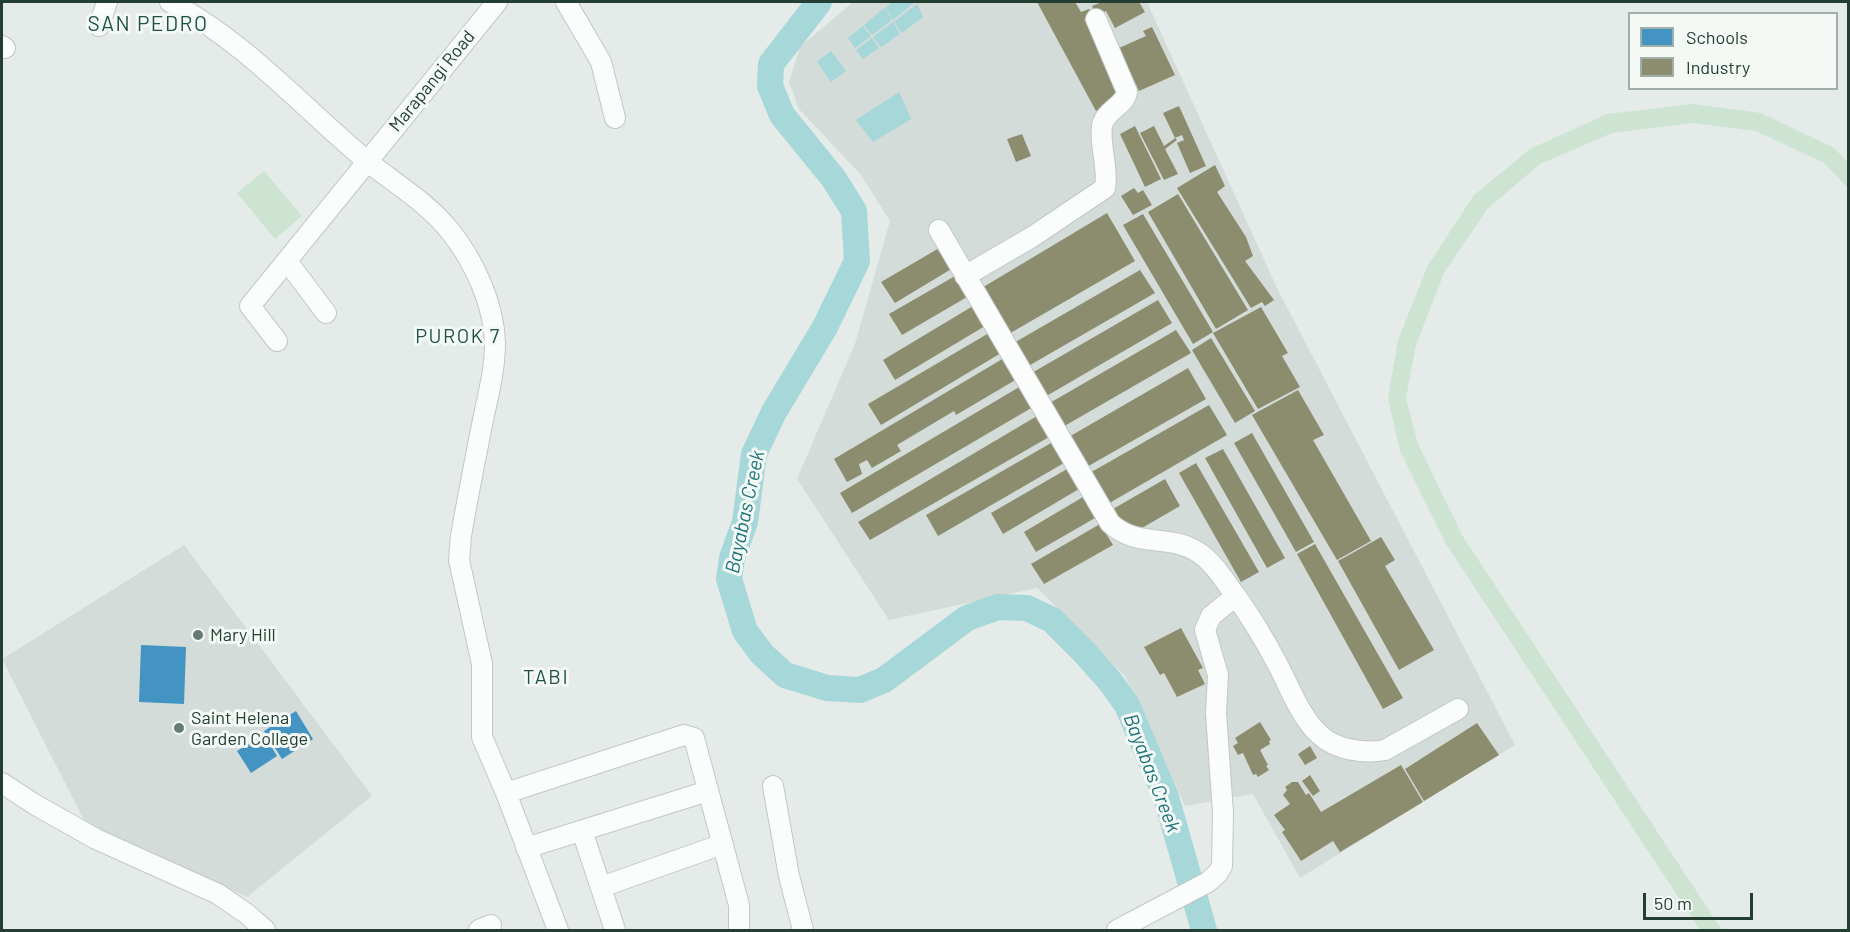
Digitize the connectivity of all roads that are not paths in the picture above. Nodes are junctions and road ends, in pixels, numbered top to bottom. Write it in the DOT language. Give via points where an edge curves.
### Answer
graph roads {
  1 [pos="107,2"];
  2 [pos="170,2"];
  3 [pos="497,2"];
  4 [pos="566,2"];
  5 [pos="1096,19"];
  6 [pos="99,26"];
  7 [pos="615,118"];
  8 [pos="367,161"];
  9 [pos="939,230"];
  10 [pos="287,261"];
  11 [pos="965,276"];
  12 [pos="326,313"];
  13 [pos="277,341"];
  14 [pos="1236,596"];
  15 [pos="1458,710"];
  16 [pos="2,783"];
  17 [pos="773,786"];
  18 [pos="708,791"];
  19 [pos="506,793"];
  20 [pos="582,831"];
  21 [pos="723,844"];
  22 [pos="526,848"];
  23 [pos="601,887"];
  24 [pos="265,930"];
  25 [pos="558,930"];
  26 [pos="615,930"];
  27 [pos="739,930"];
  28 [pos="803,930"];
  29 [pos="1117,930"];
  1 -- 6 [label="street"];
  2 -- 8 [label="street" via="209,25 262,66"];
  3 -- 8 [label="street, Marapangi Road"];
  4 -- 7 [label="street" via="601,62"];
  5 -- 11 [label="street" via="1127,92 1102,127 1106,188"];
  8 -- 10 [label="street, Marapangi Road"];
  8 -- 19 [label="street" via="417,199 451,232 476,274 490,314 495,343 492,374 459,560 482,664 482,737"];
  9 -- 11 [label="street"];
  10 -- 12 [label="street"];
  10 -- 13 [label="street, Marapangi Road" via="250,306"];
  11 -- 14 [label="street" via="1110,523 1126,536 1194,550 1206,558"];
  14 -- 15 [label="street" via="1272,652 1301,710 1326,740 1364,752 1385,750"];
  14 -- 29 [label="street" via="1211,616 1205,630 1218,675 1222,866 1213,879"];
  16 -- 24 [label="street" via="96,839 218,894"];
  17 -- 28 [label="street"];
  18 -- 19 [label="street" via="697,742 684,735"];
  18 -- 20 [label="street"];
  18 -- 21 [label="street"];
  19 -- 22 [label="street"];
  20 -- 22 [label="street"];
  20 -- 23 [label="street"];
  21 -- 23 [label="street"];
  21 -- 27 [label="street" via="739,905"];
  22 -- 25 [label="street"];
  23 -- 26 [label="street"];
}
